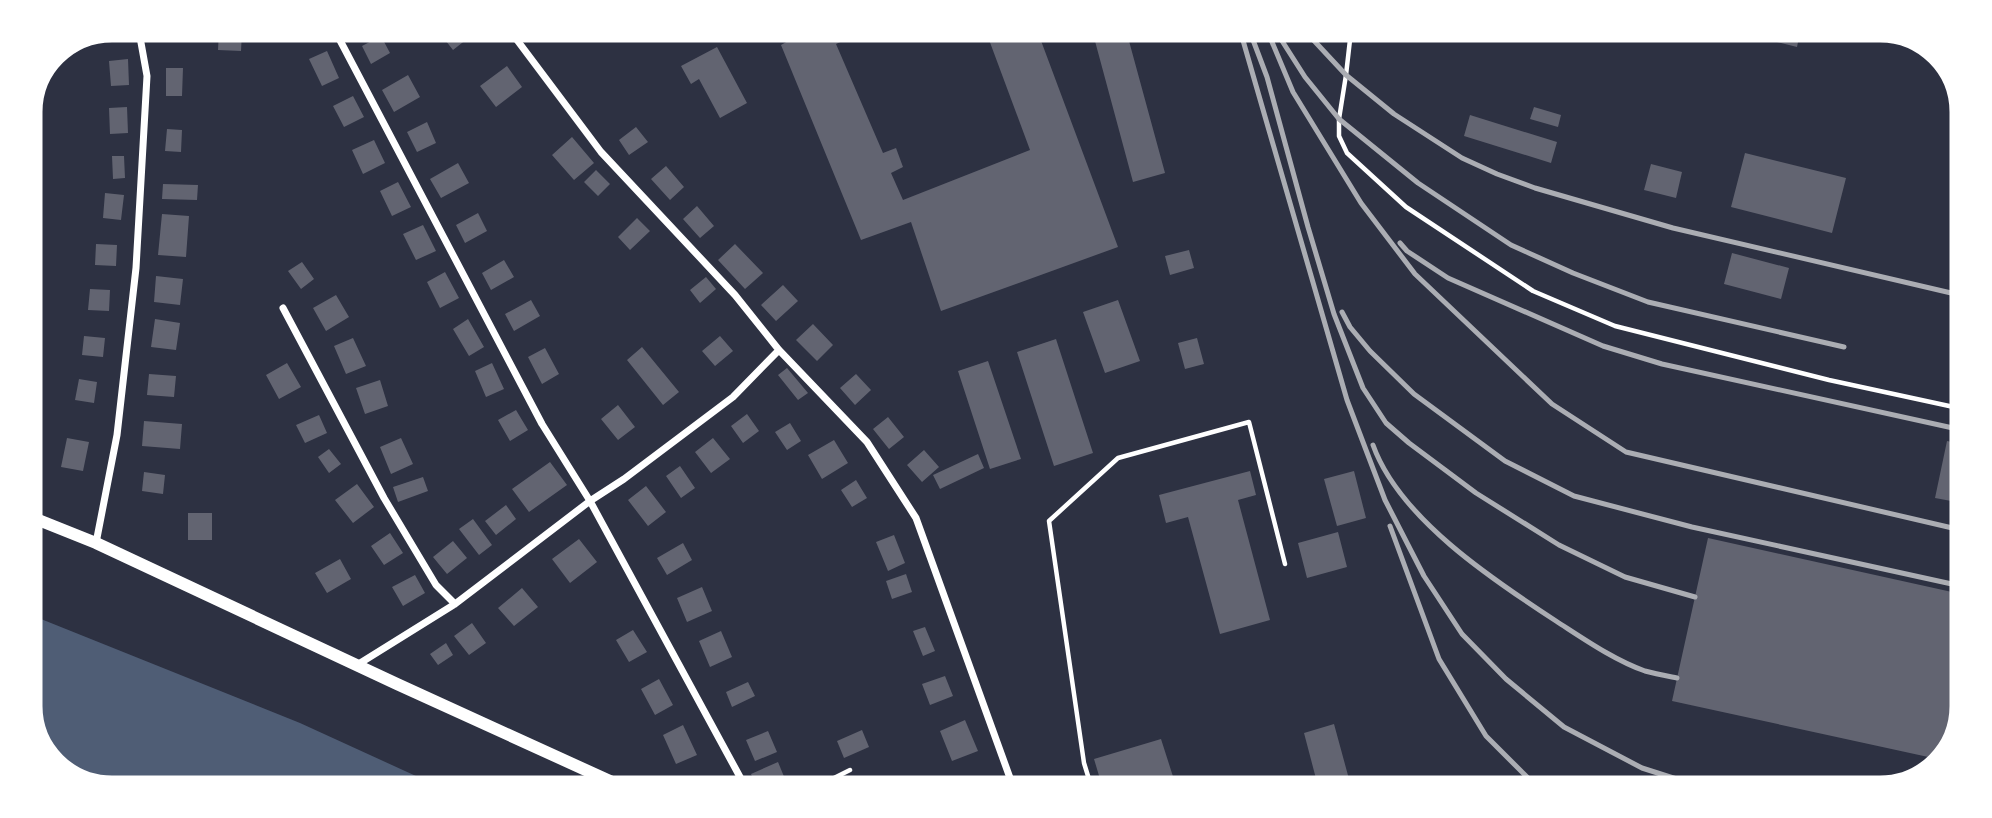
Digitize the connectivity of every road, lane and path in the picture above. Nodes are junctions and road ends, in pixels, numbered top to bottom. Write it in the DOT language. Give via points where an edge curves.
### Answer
graph roads {
  1 [pos="140,39"];
  2 [pos="339,39"];
  3 [pos="516,39"];
  4 [pos="1349,39"];
  5 [pos="283,307"];
  6 [pos="779,350"];
  7 [pos="1954,407"];
  8 [pos="590,502"];
  9 [pos="39,520"];
  10 [pos="96,543"];
  11 [pos="1285,564"];
  12 [pos="455,604"];
  13 [pos="357,665"];
  14 [pos="850,770"];
  15 [pos="608,780"];
  16 [pos="742,780"];
  17 [pos="830,780"];
  18 [pos="1011,780"];
  19 [pos="1089,780"];
  1 -- 10 [label="street" via="147,76 136,268 117,435"];
  2 -- 8 [label="street" via="536,412"];
  3 -- 6 [label="street" via="601,152 735,295"];
  4 -- 7 [label="lane" via="1339,119 1339,135 1347,153 1406,208 1533,291 1615,326"];
  5 -- 12 [label="street" via="384,498 436,585"];
  6 -- 8 [label="street" via="733,397"];
  6 -- 18 [label="street" via="867,442 916,518"];
  8 -- 12 [label="street"];
  8 -- 16 [label="street"];
  9 -- 10 [label="street"];
  10 -- 13 [label="street"];
  11 -- 19 [label="lane" via="1248,422 1118,458 1049,521"];
  12 -- 13 [label="street"];
  13 -- 15 [label="street"];
  14 -- 17 [label="lane"];
}
